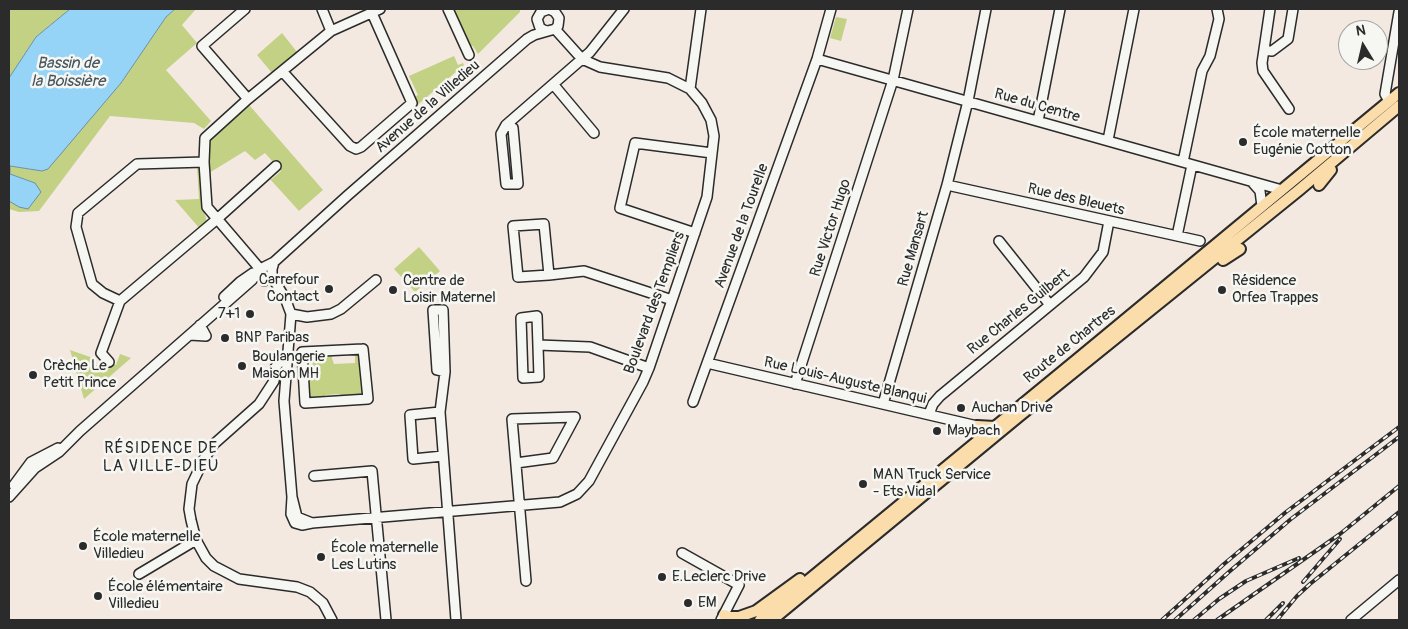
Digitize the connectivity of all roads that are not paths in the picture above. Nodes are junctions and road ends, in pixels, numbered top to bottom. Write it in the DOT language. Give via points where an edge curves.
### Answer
graph roads {
  1 [pos="245,9"];
  2 [pos="322,9"];
  3 [pos="448,9"];
  4 [pos="624,9"];
  5 [pos="701,9"];
  6 [pos="831,9"];
  7 [pos="908,9"];
  8 [pos="986,9"];
  9 [pos="1060,9"];
  10 [pos="1134,9"];
  11 [pos="1217,9"];
  12 [pos="1270,9"];
  13 [pos="1293,9"];
  14 [pos="539,10"];
  15 [pos="376,11"];
  16 [pos="557,11"];
  17 [pos="1399,12"];
  18 [pos="537,22"];
  19 [pos="555,28"];
  20 [pos="331,31"];
  21 [pos="546,31"];
  22 [pos="527,39"];
  23 [pos="1264,50"];
  24 [pos="469,54"];
  25 [pos="582,59"];
  26 [pos="817,59"];
  27 [pos="282,71"];
  28 [pos="893,80"];
  29 [pos="553,84"];
  30 [pos="690,89"];
  31 [pos="1399,93"];
  32 [pos="248,98"];
  33 [pos="968,101"];
  34 [pos="1389,101"];
  35 [pos="1399,106"];
  36 [pos="1289,109"];
  37 [pos="1038,121"];
  38 [pos="506,125"];
  39 [pos="594,133"];
  40 [pos="1108,140"];
  41 [pos="1350,147"];
  42 [pos="712,154"];
  43 [pos="204,162"];
  44 [pos="1187,164"];
  45 [pos="276,166"];
  46 [pos="1250,180"];
  47 [pos="947,185"];
  48 [pos="1319,185"];
  49 [pos="1282,190"];
  50 [pos="346,196"];
  51 [pos="1262,206"];
  52 [pos="216,220"];
  53 [pos="1110,221"];
  54 [pos="695,233"];
  55 [pos="1177,236"];
  56 [pos="999,240"];
  57 [pos="1200,241"];
  58 [pos="1240,249"];
  59 [pos="274,262"];
  60 [pos="260,269"];
  61 [pos="1200,271"];
  62 [pos="549,275"];
  63 [pos="268,279"];
  64 [pos="252,280"];
  65 [pos="376,280"];
  66 [pos="672,300"];
  67 [pos="120,301"];
  68 [pos="1050,305"];
  69 [pos="291,314"];
  70 [pos="538,345"];
  71 [pos="175,347"];
  72 [pos="287,360"];
  73 [pos="108,362"];
  74 [pos="707,363"];
  75 [pos="649,368"];
  76 [pos="444,372"];
  77 [pos="303,376"];
  78 [pos="286,377"];
  79 [pos="795,384"];
  80 [pos="693,402"];
  81 [pos="883,404"];
  82 [pos="440,412"];
  83 [pos="929,414"];
  84 [pos="977,426"];
  85 [pos="995,426"];
  86 [pos="80,431"];
  87 [pos="978,440"];
  88 [pos="443,456"];
  89 [pos="31,462"];
  90 [pos="516,463"];
  91 [pos="28,475"];
  92 [pos="314,476"];
  93 [pos="9,489"];
  94 [pos="9,497"];
  95 [pos="520,507"];
  96 [pos="448,512"];
  97 [pos="376,518"];
  98 [pos="196,540"];
  99 [pos="682,553"];
  100 [pos="832,560"];
  101 [pos="139,574"];
  102 [pos="1399,580"];
  103 [pos="526,581"];
  104 [pos="722,618"];
  105 [pos="332,620"];
  106 [pos="386,620"];
  107 [pos="456,620"];
  108 [pos="760,620"];
  109 [pos="772,620"];
  110 [pos="1351,620"];
  1 -- 32 [label="street" via="202,46"];
  2 -- 20 [label="street"];
  3 -- 24 [label="street"];
  4 -- 25 [label="street"];
  5 -- 30 [label="street"];
  6 -- 26 [label="street, Avenue de la Tourelle"];
  7 -- 28 [label="street, Rue Victor Hugo"];
  8 -- 33 [label="street, Rue Mansart"];
  9 -- 37 [label="street"];
  10 -- 40 [label="street"];
  11 -- 44 [label="street" via="1219,19 1210,56 1202,71"];
  12 -- 23 [label="street"];
  13 -- 23 [label="street" via="1288,39 1272,51"];
  14 -- 16 [label="street"];
  14 -- 18 [label="street"];
  15 -- 20 [label="street"];
  15 -- 27 [label="street" via="412,103 361,147 350,146"];
  16 -- 19 [label="street" via="559,22"];
  17 -- 34 [label="street" via="1385,94"];
  18 -- 21 [label="street"];
  18 -- 22 [label="street, Avenue de la Villedieu"];
  19 -- 21 [label="street"];
  19 -- 25 [label="street, Boulevard des Templiers"];
  20 -- 27 [label="street"];
  21 -- 22 [label="street, Avenue de la Villedieu"];
  22 -- 50 [label="street, Avenue de la Villedieu"];
  23 -- 36 [label="street" via="1263,71"];
  25 -- 29 [label="street"];
  25 -- 30 [label="street, Boulevard des Templiers" via="600,67 668,78"];
  26 -- 28 [label="street, Rue du Centre"];
  26 -- 74 [label="street, Avenue de la Tourelle"];
  27 -- 32 [label="street"];
  28 -- 33 [label="street, Rue du Centre"];
  28 -- 79 [label="street, Rue Victor Hugo"];
  29 -- 38 [label="street"];
  29 -- 39 [label="street"];
  30 -- 42 [label="street, Boulevard des Templiers" via="711,120 714,136"];
  31 -- 34 [label="main road, Route de Chartres"];
  32 -- 43 [label="street" via="205,138"];
  33 -- 37 [label="street, Rue du Centre"];
  33 -- 47 [label="street, Rue Mansart"];
  34 -- 49 [label="main road, Route de Chartres"];
  35 -- 41 [label="main road, Route de Chartres"];
  37 -- 40 [label="street, Rue du Centre"];
  38 -- 38 [label="street" via="501,134 506,184 518,184 513,128"];
  40 -- 44 [label="street, Rue du Centre"];
  41 -- 48 [label="main road" via="1346,156"];
  41 -- 61 [label="main road, Route de Chartres"];
  42 -- 54 [label="street, Boulevard des Templiers" via="707,197"];
  42 -- 54 [label="street" via="635,143 620,208"];
  43 -- 52 [label="street" via="207,208"];
  43 -- 67 [label="street" via="137,164 78,214 76,227 92,284"];
  44 -- 46 [label="street, Rue du Centre"];
  44 -- 55 [label="street"];
  45 -- 52 [label="street"];
  46 -- 49 [label="street, Rue du Centre"];
  46 -- 51 [label="street" via="1260,191"];
  47 -- 53 [label="street, Rue des Bleuets"];
  47 -- 81 [label="street, Rue Mansart"];
  49 -- 51 [label="main road, Route de Chartres"];
  50 -- 59 [label="street, Avenue de la Villedieu"];
  50 -- 60 [label="street, Avenue de la Villedieu"];
  51 -- 85 [label="main road, Route de Chartres"];
  52 -- 60 [label="street"];
  52 -- 67 [label="street"];
  53 -- 55 [label="street, Rue des Bleuets"];
  53 -- 68 [label="street, Rue Charles Guilbert" via="1103,252 1096,263"];
  54 -- 66 [label="street, Boulevard des Templiers"];
  55 -- 57 [label="street, Rue des Bleuets"];
  56 -- 68 [label="street"];
  58 -- 61 [label="main road"];
  59 -- 60 [label="street, Avenue de la Villedieu"];
  59 -- 63 [label="street"];
  60 -- 63 [label="street"];
  60 -- 64 [label="street, Avenue de la Villedieu"];
  60 -- 71 [label="street, Avenue de la Villedieu" via="240,282"];
  61 -- 109 [label="main road, Route de Chartres"];
  62 -- 62 [label="street" via="544,224 513,226 518,277"];
  62 -- 66 [label="street" via="584,271"];
  63 -- 64 [label="street"];
  63 -- 69 [label="street" via="285,298"];
  64 -- 71 [label="street, Avenue de la Villedieu"];
  65 -- 69 [label="street" via="331,314"];
  66 -- 75 [label="street, Boulevard des Templiers"];
  67 -- 73 [label="street" via="101,353"];
  68 -- 83 [label="street, Rue Charles Guilbert" via="940,396"];
  69 -- 72 [label="street, Boulevard des Templiers"];
  70 -- 70 [label="street" via="537,316 521,318 523,378 539,378"];
  70 -- 75 [label="street" via="590,347"];
  71 -- 86 [label="street, Avenue de la Villedieu"];
  72 -- 78 [label="street, Boulevard des Templiers"];
  72 -- 98 [label="street" via="282,358 275,368 274,381 259,404 214,444 204,459 192,484 190,497"];
  74 -- 79 [label="street, Rue Louis-Auguste Blanqui"];
  74 -- 80 [label="street, Avenue de la Tourelle"];
  75 -- 95 [label="street, Boulevard des Templiers" via="589,481 577,494 560,502"];
  76 -- 76 [label="street" via="437,370 433,310 442,310"];
  76 -- 82 [label="street"];
  77 -- 77 [label="street" via="306,404 368,399 363,349 302,352"];
  77 -- 78 [label="street"];
  78 -- 97 [label="street, Boulevard des Templiers" via="284,401 291,514 295,523"];
  79 -- 81 [label="street, Rue Louis-Auguste Blanqui"];
  81 -- 83 [label="street, Rue Louis-Auguste Blanqui"];
  82 -- 88 [label="street"];
  82 -- 88 [label="street" via="410,415 413,459"];
  83 -- 84 [label="street, Rue Louis-Auguste Blanqui"];
  84 -- 85 [label="main road"];
  84 -- 87 [label="main road"];
  85 -- 87 [label="main road, Route de Chartres"];
  86 -- 89 [label="street, Avenue de la Villedieu" via="72,434 58,448"];
  86 -- 91 [label="street, Avenue de la Villedieu"];
  87 -- 100 [label="main road, Route de Chartres"];
  88 -- 96 [label="street"];
  89 -- 91 [label="street"];
  89 -- 93 [label="street, Avenue de la Villedieu"];
  90 -- 90 [label="street" via="554,458 574,417 512,419"];
  90 -- 95 [label="street"];
  91 -- 94 [label="street, Avenue de la Villedieu"];
  92 -- 97 [label="street" via="372,471"];
  95 -- 96 [label="street, Boulevard des Templiers"];
  95 -- 103 [label="street"];
  96 -- 97 [label="street, Boulevard des Templiers"];
  96 -- 107 [label="street"];
  97 -- 106 [label="street"];
  98 -- 101 [label="street"];
  98 -- 105 [label="street" via="206,558 223,572 239,579 297,587 310,592 323,603"];
  99 -- 104 [label="street" via="739,585"];
  100 -- 104 [label="main road" via="824,561 756,611"];
  100 -- 108 [label="main road, Route de Chartres"];
  102 -- 110 [label="street"];
}
